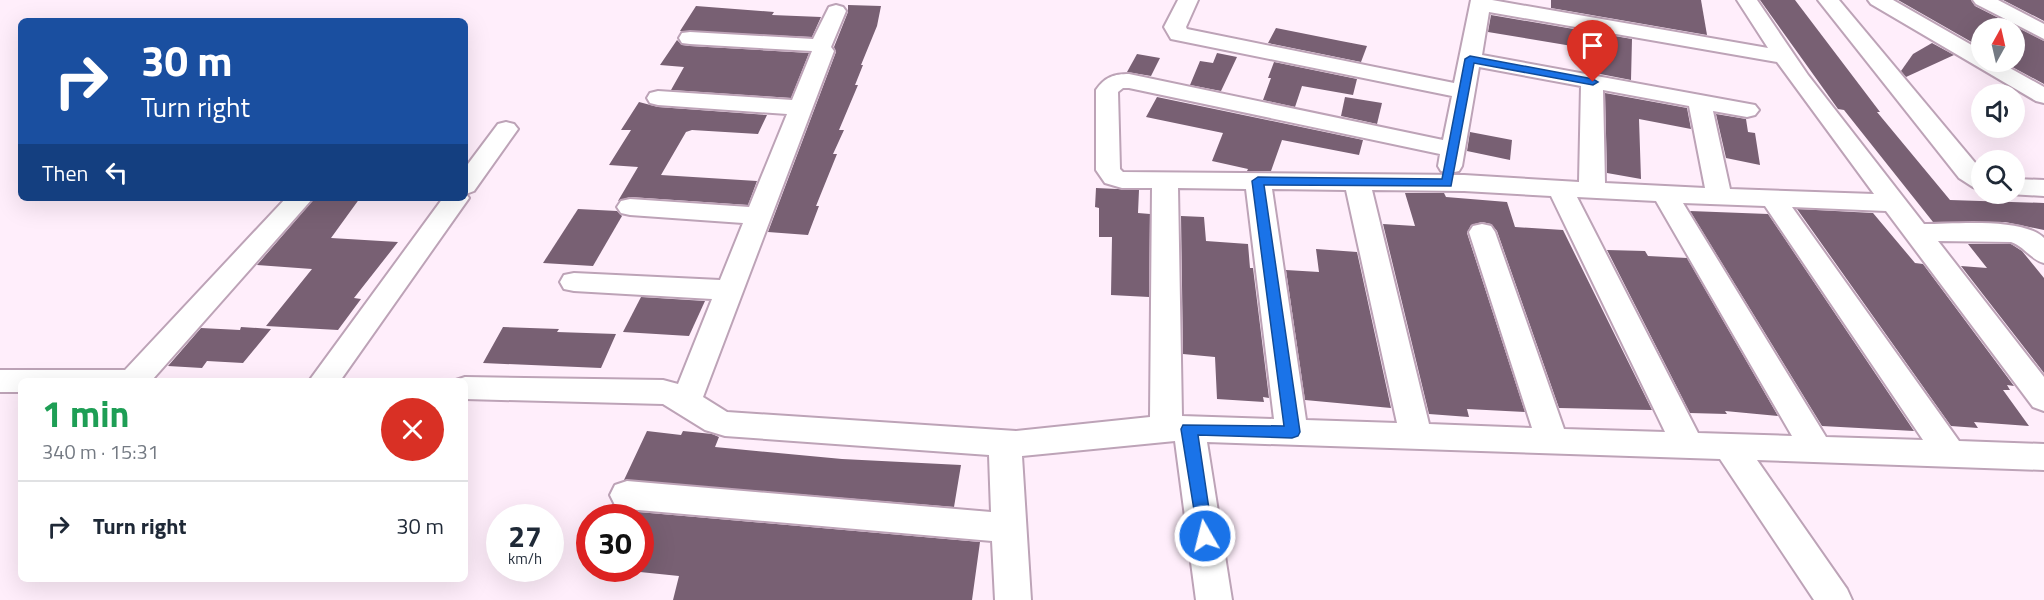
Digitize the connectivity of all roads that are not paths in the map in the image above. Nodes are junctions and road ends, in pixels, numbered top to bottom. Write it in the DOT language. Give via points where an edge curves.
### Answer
graph roads {
  1 [pos="1188,0"];
  2 [pos="1747,0"];
  3 [pos="1828,0"];
  4 [pos="1878,0"];
  5 [pos="1983,0"];
  6 [pos="1480,2"];
  7 [pos="836,11"];
  8 [pos="2044,33"];
  9 [pos="690,38"];
  10 [pos="820,47"];
  11 [pos="1971,54"];
  12 [pos="1784,57"];
  13 [pos="1470,59"];
  14 [pos="2004,72"];
  15 [pos="1593,82"];
  16 [pos="2040,91"];
  17 [pos="1464,92"];
  18 [pos="658,98"];
  19 [pos="1700,102"];
  20 [pos="802,108"];
  21 [pos="1747,110"];
  22 [pos="506,129"];
  23 [pos="1453,149"];
  24 [pos="1971,175"];
  25 [pos="1165,180"];
  26 [pos="1258,181"];
  27 [pos="468,182"];
  28 [pos="1357,182"];
  29 [pos="1447,183"];
  30 [pos="2025,187"];
  31 [pos="1560,188"];
  32 [pos="2044,188"];
  33 [pos="1592,190"];
  34 [pos="1665,194"];
  35 [pos="1719,197"];
  36 [pos="1772,198"];
  37 [pos="297,201"];
  38 [pos="454,201"];
  39 [pos="1894,203"];
  40 [pos="630,207"];
  41 [pos="760,216"];
  42 [pos="1482,232"];
  43 [pos="1916,232"];
  44 [pos="2044,254"];
  45 [pos="574,282"];
  46 [pos="730,290"];
  47 [pos="136,378"];
  48 [pos="326,378"];
  49 [pos="0,381"];
  50 [pos="18,381"];
  51 [pos="468,388"];
  52 [pos="2044,399"];
  53 [pos="686,402"];
  54 [pos="1178,429"];
  55 [pos="1292,432"];
  56 [pos="1416,437"];
  57 [pos="1552,441"];
  58 [pos="1005,443"];
  59 [pos="1688,445"];
  60 [pos="1730,447"];
  61 [pos="1817,450"];
  62 [pos="1950,454"];
  63 [pos="2044,457"];
  64 [pos="627,495"];
  65 [pos="1010,528"];
  66 [pos="1013,600"];
  67 [pos="1214,600"];
  68 [pos="1834,600"];
  1 -- 17 [label="street" via="1175,27 1179,34"];
  2 -- 12 [label="street"];
  3 -- 24 [label="street"];
  4 -- 11 [label="street"];
  5 -- 8 [label="street"];
  6 -- 12 [label="street"];
  6 -- 13 [label="street"];
  7 -- 10 [label="street"];
  9 -- 10 [label="street"];
  10 -- 20 [label="street" via="822,56"];
  12 -- 39 [label="street"];
  13 -- 15 [label="street"];
  13 -- 17 [label="street"];
  14 -- 16 [label="street"];
  15 -- 19 [label="street"];
  15 -- 33 [label="street"];
  17 -- 23 [label="street"];
  18 -- 20 [label="street"];
  19 -- 21 [label="street"];
  19 -- 35 [label="street"];
  20 -- 41 [label="street"];
  22 -- 27 [label="street"];
  23 -- 25 [label="street" via="1129,81 1111,85 1107,90 1110,175 1122,180"];
  23 -- 29 [label="street"];
  25 -- 26 [label="street"];
  25 -- 54 [label="street"];
  26 -- 28 [label="street"];
  26 -- 55 [label="street"];
  28 -- 29 [label="street"];
  28 -- 56 [label="street"];
  29 -- 31 [label="street"];
  30 -- 32 [label="street"];
  31 -- 33 [label="street"];
  31 -- 59 [label="street"];
  33 -- 34 [label="street"];
  34 -- 35 [label="street"];
  34 -- 61 [label="street"];
  35 -- 36 [label="street"];
  36 -- 39 [label="street"];
  36 -- 62 [label="street"];
  37 -- 47 [label="street"];
  38 -- 48 [label="street"];
  39 -- 43 [label="street"];
  40 -- 41 [label="street"];
  41 -- 46 [label="street"];
  42 -- 57 [label="street"];
  43 -- 44 [label="street" via="2013,234 2029,239"];
  43 -- 52 [label="street"];
  45 -- 46 [label="street"];
  46 -- 53 [label="street"];
  49 -- 50 [label="street"];
  51 -- 53 [label="street" via="663,392 676,394"];
  53 -- 58 [label="street" via="704,416 725,424"];
  54 -- 55 [label="street"];
  54 -- 58 [label="street"];
  54 -- 67 [label="street"];
  55 -- 56 [label="street"];
  56 -- 57 [label="street"];
  57 -- 59 [label="street"];
  58 -- 65 [label="street"];
  59 -- 60 [label="street"];
  60 -- 61 [label="street"];
  60 -- 68 [label="street"];
  61 -- 62 [label="street"];
  62 -- 63 [label="street"];
  64 -- 65 [label="street"];
  65 -- 66 [label="street"];
}
